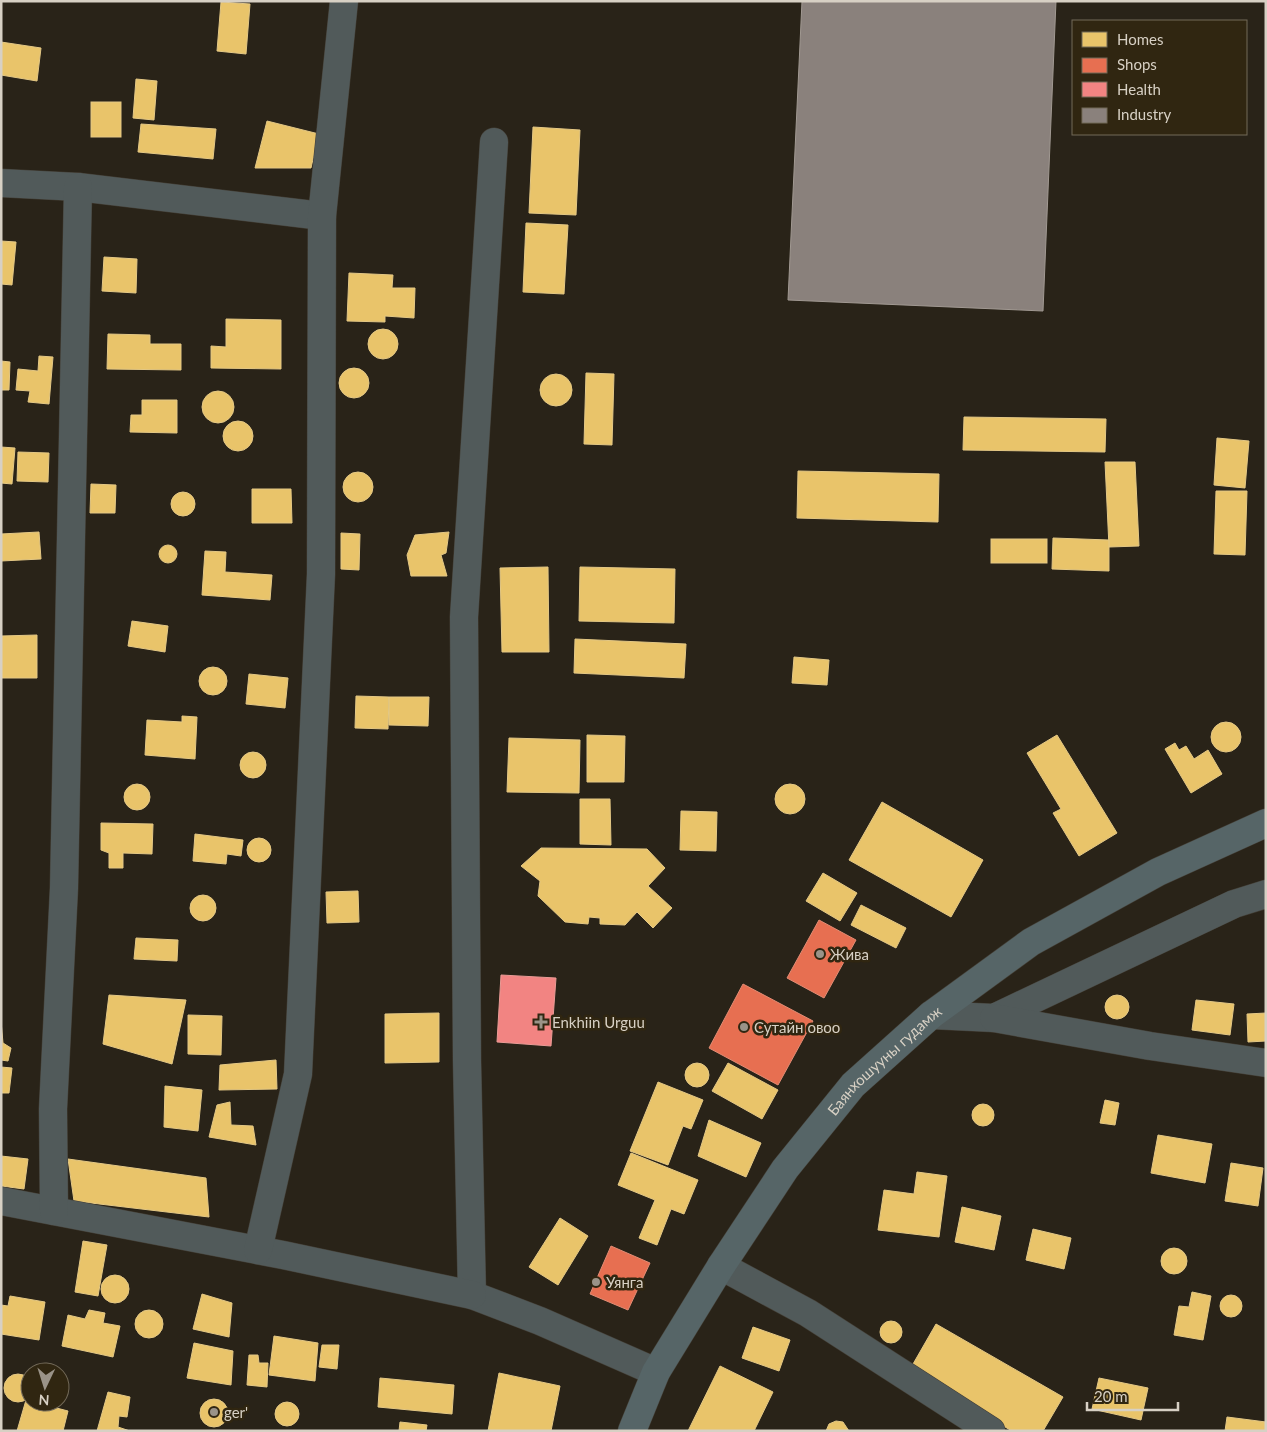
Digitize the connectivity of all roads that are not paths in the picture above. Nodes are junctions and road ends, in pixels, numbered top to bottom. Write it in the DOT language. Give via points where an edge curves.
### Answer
graph roads {
  1 [pos="344,1"];
  2 [pos="494,142"];
  3 [pos="1,183"];
  4 [pos="78,187"];
  5 [pos="322,216"];
  6 [pos="1266,823"];
  7 [pos="1266,894"];
  8 [pos="931,1015"];
  9 [pos="994,1018"];
  10 [pos="1266,1063"];
  11 [pos="1,1200"];
  12 [pos="54,1211"];
  13 [pos="258,1250"];
  14 [pos="721,1266"];
  15 [pos="472,1295"];
  16 [pos="656,1372"];
  17 [pos="632,1431"];
  18 [pos="991,1431"];
  1 -- 5 [label="street"];
  2 -- 15 [label="street" via="464,617"];
  3 -- 4 [label="street"];
  4 -- 5 [label="street"];
  4 -- 12 [label="street" via="64,888 53,1109"];
  5 -- 13 [label="street" via="321,574 298,1074"];
  6 -- 8 [label="main road, Баянхошууны гудамж" via="1158,872 1031,942"];
  7 -- 9 [label="street" via="1234,904"];
  8 -- 9 [label="street"];
  8 -- 14 [label="main road, Баянхошууны гудамж" via="853,1085 785,1169"];
  9 -- 10 [label="street"];
  11 -- 12 [label="street"];
  12 -- 13 [label="street"];
  13 -- 15 [label="street"];
  14 -- 16 [label="main road, Баянхошууны гудамж"];
  14 -- 18 [label="street" via="808,1313"];
  15 -- 16 [label="street"];
  16 -- 17 [label="main road, Баянхошууны гудамж"];
}
